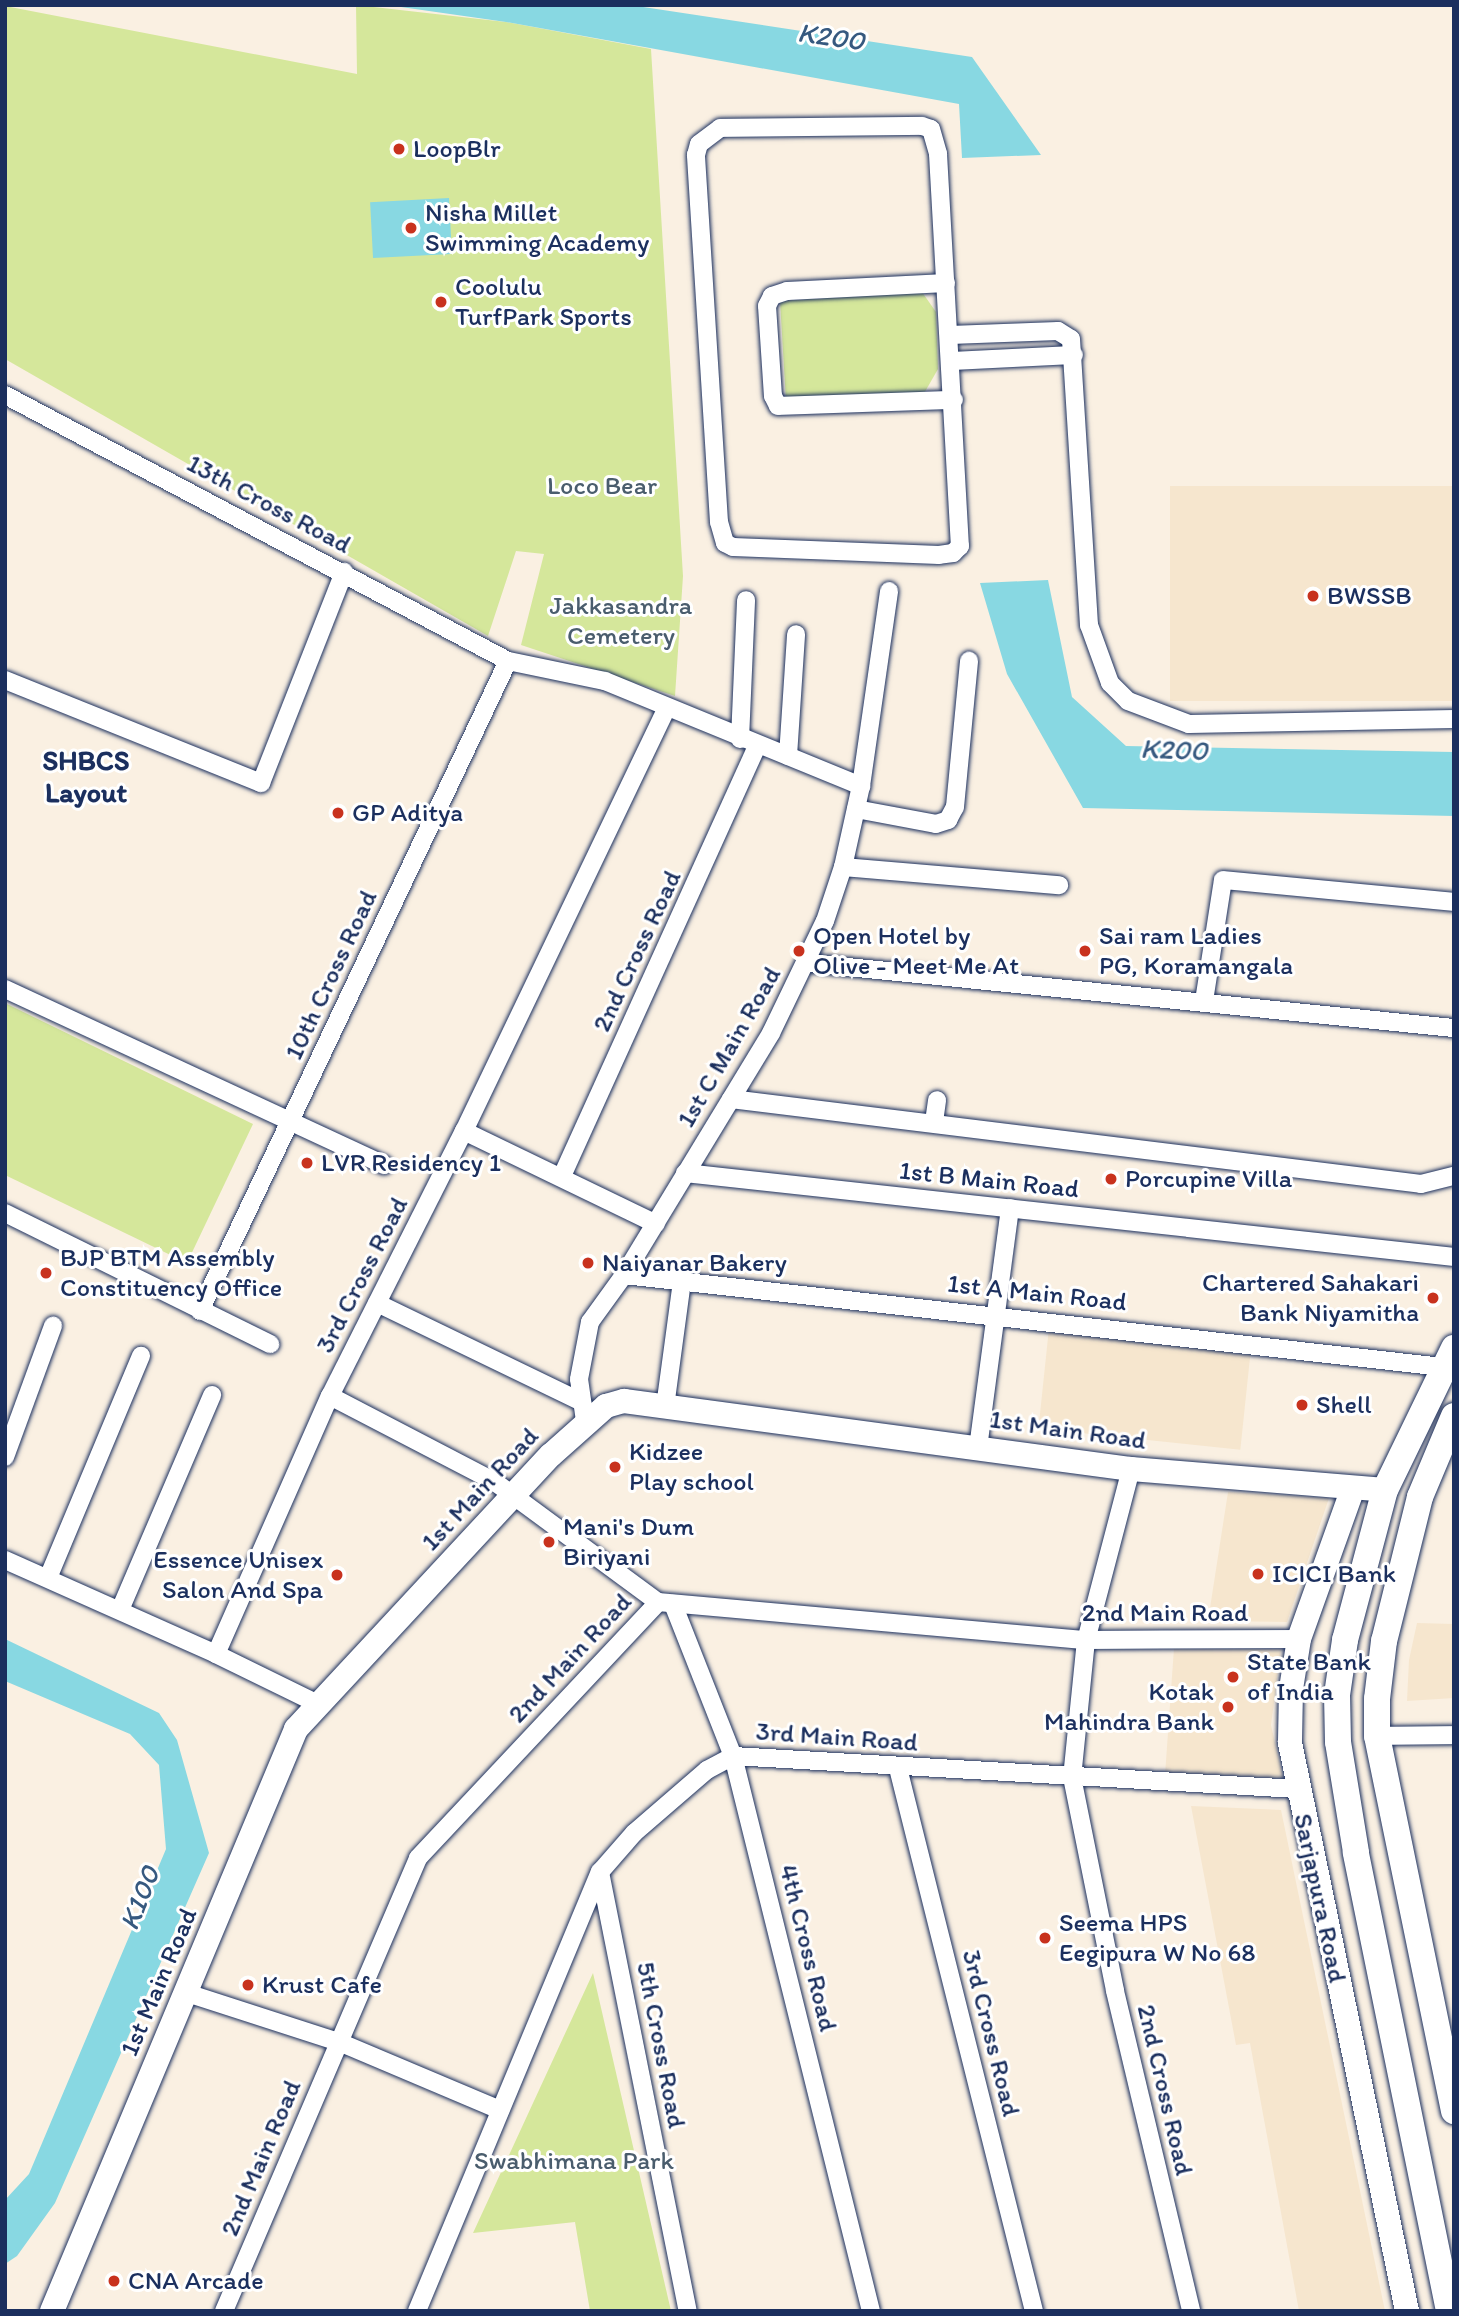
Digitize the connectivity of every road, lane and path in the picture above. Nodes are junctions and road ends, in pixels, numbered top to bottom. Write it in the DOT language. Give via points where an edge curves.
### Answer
graph roads {
  1 [pos="946,283"];
  2 [pos="950,335"];
  3 [pos="1074,355"];
  4 [pos="951,361"];
  5 [pos="5,395"];
  6 [pos="954,400"];
  7 [pos="344,572"];
  8 [pos="889,591"];
  9 [pos="746,600"];
  10 [pos="796,634"];
  11 [pos="508,661"];
  12 [pos="969,661"];
  13 [pos="5,680"];
  14 [pos="667,707"];
  15 [pos="1454,719"];
  16 [pos="740,739"];
  17 [pos="757,747"];
  18 [pos="788,756"];
  19 [pos="861,786"];
  20 [pos="856,809"];
  21 [pos="843,867"];
  22 [pos="1059,885"];
  23 [pos="1454,902"];
  24 [pos="808,963"];
  25 [pos="5,989"];
  26 [pos="1204,1001"];
  27 [pos="1454,1028"];
  28 [pos="731,1099"];
  29 [pos="937,1100"];
  30 [pos="290,1122"];
  31 [pos="934,1122"];
  32 [pos="464,1131"];
  33 [pos="384,1165"];
  34 [pos="685,1173"];
  35 [pos="562,1175"];
  36 [pos="1454,1176"];
  37 [pos="1010,1208"];
  38 [pos="5,1213"];
  39 [pos="656,1224"];
  40 [pos="1454,1257"];
  41 [pos="624,1275"];
  42 [pos="682,1281"];
  43 [pos="377,1303"];
  44 [pos="200,1311"];
  45 [pos="998,1315"];
  46 [pos="53,1326"];
  47 [pos="270,1344"];
  48 [pos="141,1356"];
  49 [pos="1448,1358"];
  50 [pos="212,1395"];
  51 [pos="330,1396"];
  52 [pos="665,1407"];
  53 [pos="583,1411"];
  54 [pos="1453,1420"];
  55 [pos="978,1448"];
  56 [pos="5,1457"];
  57 [pos="1131,1469"];
  58 [pos="1353,1488"];
  59 [pos="1385,1490"];
  60 [pos="515,1497"];
  61 [pos="5,1560"];
  62 [pos="48,1578"];
  63 [pos="666,1603"];
  64 [pos="120,1610"];
  65 [pos="1299,1639"];
  66 [pos="1086,1640"];
  67 [pos="216,1654"];
  68 [pos="318,1704"];
  69 [pos="1454,1735"];
  70 [pos="1377,1736"];
  71 [pos="733,1756"];
  72 [pos="898,1768"];
  73 [pos="1072,1777"];
  74 [pos="1297,1789"];
  75 [pos="1401,1846"];
  76 [pos="1356,1852"];
  77 [pos="600,1872"];
  78 [pos="187,1993"];
  79 [pos="339,2042"];
  80 [pos="500,2110"];
  81 [pos="1454,2111"];
  82 [pos="52,2311"];
  83 [pos="224,2311"];
  84 [pos="417,2311"];
  85 [pos="688,2311"];
  86 [pos="871,2311"];
  87 [pos="1034,2311"];
  88 [pos="1191,2311"];
  89 [pos="1407,2311"];
  90 [pos="1449,2311"];
  1 -- 2 [label="street"];
  1 -- 6 [label="street" via="787,291 772,296 767,306 773,396 778,406"];
  1 -- 6 [label="street" via="938,154 931,129 720,128 699,144 696,155 719,522 725,542 743,549 953,553 962,537"];
  2 -- 3 [label="street" via="1058,331 1071,339"];
  2 -- 4 [label="street"];
  3 -- 4 [label="street"];
  3 -- 15 [label="street" via="1089,625 1110,683 1128,701 1189,724"];
  4 -- 6 [label="street"];
  5 -- 7 [label="street, 13th Cross Road"];
  7 -- 11 [label="street, 13th Cross Road"];
  7 -- 13 [label="street" via="261,783"];
  8 -- 19 [label="street"];
  9 -- 16 [label="street"];
  10 -- 18 [label="street"];
  11 -- 14 [label="street, 13th Cross Road" via="605,681"];
  11 -- 30 [label="street, 10th Cross Road"];
  12 -- 20 [label="street" via="954,807 948,820 936,824"];
  14 -- 16 [label="street, 13th Cross Road"];
  14 -- 32 [label="street, 3rd Cross Road"];
  16 -- 17 [label="street, 13th Cross Road"];
  17 -- 18 [label="street, 13th Cross Road"];
  17 -- 35 [label="street, 2nd Cross Road"];
  18 -- 19 [label="street, 13th Cross Road"];
  19 -- 20 [label="street"];
  20 -- 21 [label="street"];
  21 -- 22 [label="street"];
  21 -- 24 [label="street"];
  23 -- 26 [label="street" via="1223,880"];
  24 -- 26 [label="street, 1st C Main Road"];
  24 -- 28 [label="street, 1st C Main Road"];
  25 -- 30 [label="street"];
  26 -- 27 [label="street, 1st C Main Road"];
  28 -- 31 [label="street"];
  28 -- 34 [label="street, 1st C Main Road"];
  29 -- 31 [label="street"];
  30 -- 33 [label="street"];
  30 -- 44 [label="street, 10th Cross Road"];
  31 -- 36 [label="street" via="1421,1184"];
  32 -- 35 [label="street"];
  32 -- 43 [label="street, 3rd Cross Road"];
  34 -- 37 [label="street, 1st B Main Road"];
  34 -- 39 [label="street, 1st C Main Road"];
  35 -- 39 [label="street"];
  37 -- 40 [label="street, 1st B Main Road"];
  37 -- 45 [label="street"];
  38 -- 44 [label="street"];
  39 -- 41 [label="street, 1st C Main Road"];
  41 -- 42 [label="street, 1st A Main Road"];
  41 -- 53 [label="street, 1st C Main Road" via="590,1322 579,1379"];
  42 -- 45 [label="street, 1st A Main Road"];
  42 -- 52 [label="street"];
  43 -- 51 [label="street, 3rd Cross Road"];
  43 -- 53 [label="street"];
  44 -- 47 [label="street"];
  45 -- 49 [label="street, 1st A Main Road"];
  45 -- 55 [label="street"];
  46 -- 56 [label="street"];
  48 -- 62 [label="street"];
  49 -- 59 [label="main road, Sarjapura Road"];
  50 -- 64 [label="street"];
  51 -- 60 [label="street" via="495,1482"];
  51 -- 67 [label="street, 3rd Cross Road"];
  52 -- 53 [label="street, 1st Main Road" via="614,1403"];
  52 -- 55 [label="street, 1st Main Road"];
  53 -- 60 [label="street, 1st Main Road"];
  54 -- 70 [label="main road" via="1420,1497 1384,1641"];
  55 -- 57 [label="street, 1st Main Road"];
  57 -- 58 [label="street, 1st Main Road"];
  57 -- 66 [label="street, 2nd Cross Road"];
  58 -- 59 [label="street, 1st Main Road"];
  58 -- 65 [label="street, Sarjapura Road"];
  59 -- 76 [label="main road, Sarjapura Road" via="1345,1640 1337,1695 1338,1742"];
  60 -- 63 [label="street"];
  60 -- 68 [label="street, 1st Main Road"];
  61 -- 62 [label="street"];
  62 -- 64 [label="street"];
  63 -- 66 [label="street, 2nd Main Road"];
  63 -- 71 [label="street, 4th Cross Road"];
  63 -- 79 [label="street, 2nd Main Road" via="418,1858"];
  64 -- 67 [label="street"];
  65 -- 66 [label="street, 2nd Main Road"];
  65 -- 74 [label="street, Sarjapura Road" via="1291,1689 1290,1743"];
  66 -- 73 [label="street, 2nd Cross Road"];
  67 -- 68 [label="street"];
  68 -- 78 [label="street, 1st Main Road" via="291,1740"];
  69 -- 70 [label="street"];
  70 -- 75 [label="main road"];
  71 -- 72 [label="street, 3rd Main Road"];
  71 -- 77 [label="street, 3rd Main Road" via="707,1770 634,1833"];
  71 -- 86 [label="street, 4th Cross Road"];
  72 -- 73 [label="street, 3rd Main Road"];
  72 -- 87 [label="street, 3rd Cross Road"];
  73 -- 74 [label="street, 3rd Main Road"];
  73 -- 88 [label="street, 2nd Cross Road" via="1115,1992"];
  74 -- 89 [label="street, Sarjapura Road"];
  75 -- 76 [label="main road"];
  75 -- 81 [label="main road"];
  76 -- 90 [label="main road, Sarjapura Road"];
  77 -- 80 [label="street, 3rd Main Road"];
  77 -- 85 [label="street, 5th Cross Road"];
  78 -- 79 [label="street"];
  78 -- 82 [label="street, 1st Main Road"];
  79 -- 80 [label="street"];
  79 -- 83 [label="street, 2nd Main Road"];
  80 -- 84 [label="street, 3rd Main Road"];
}
